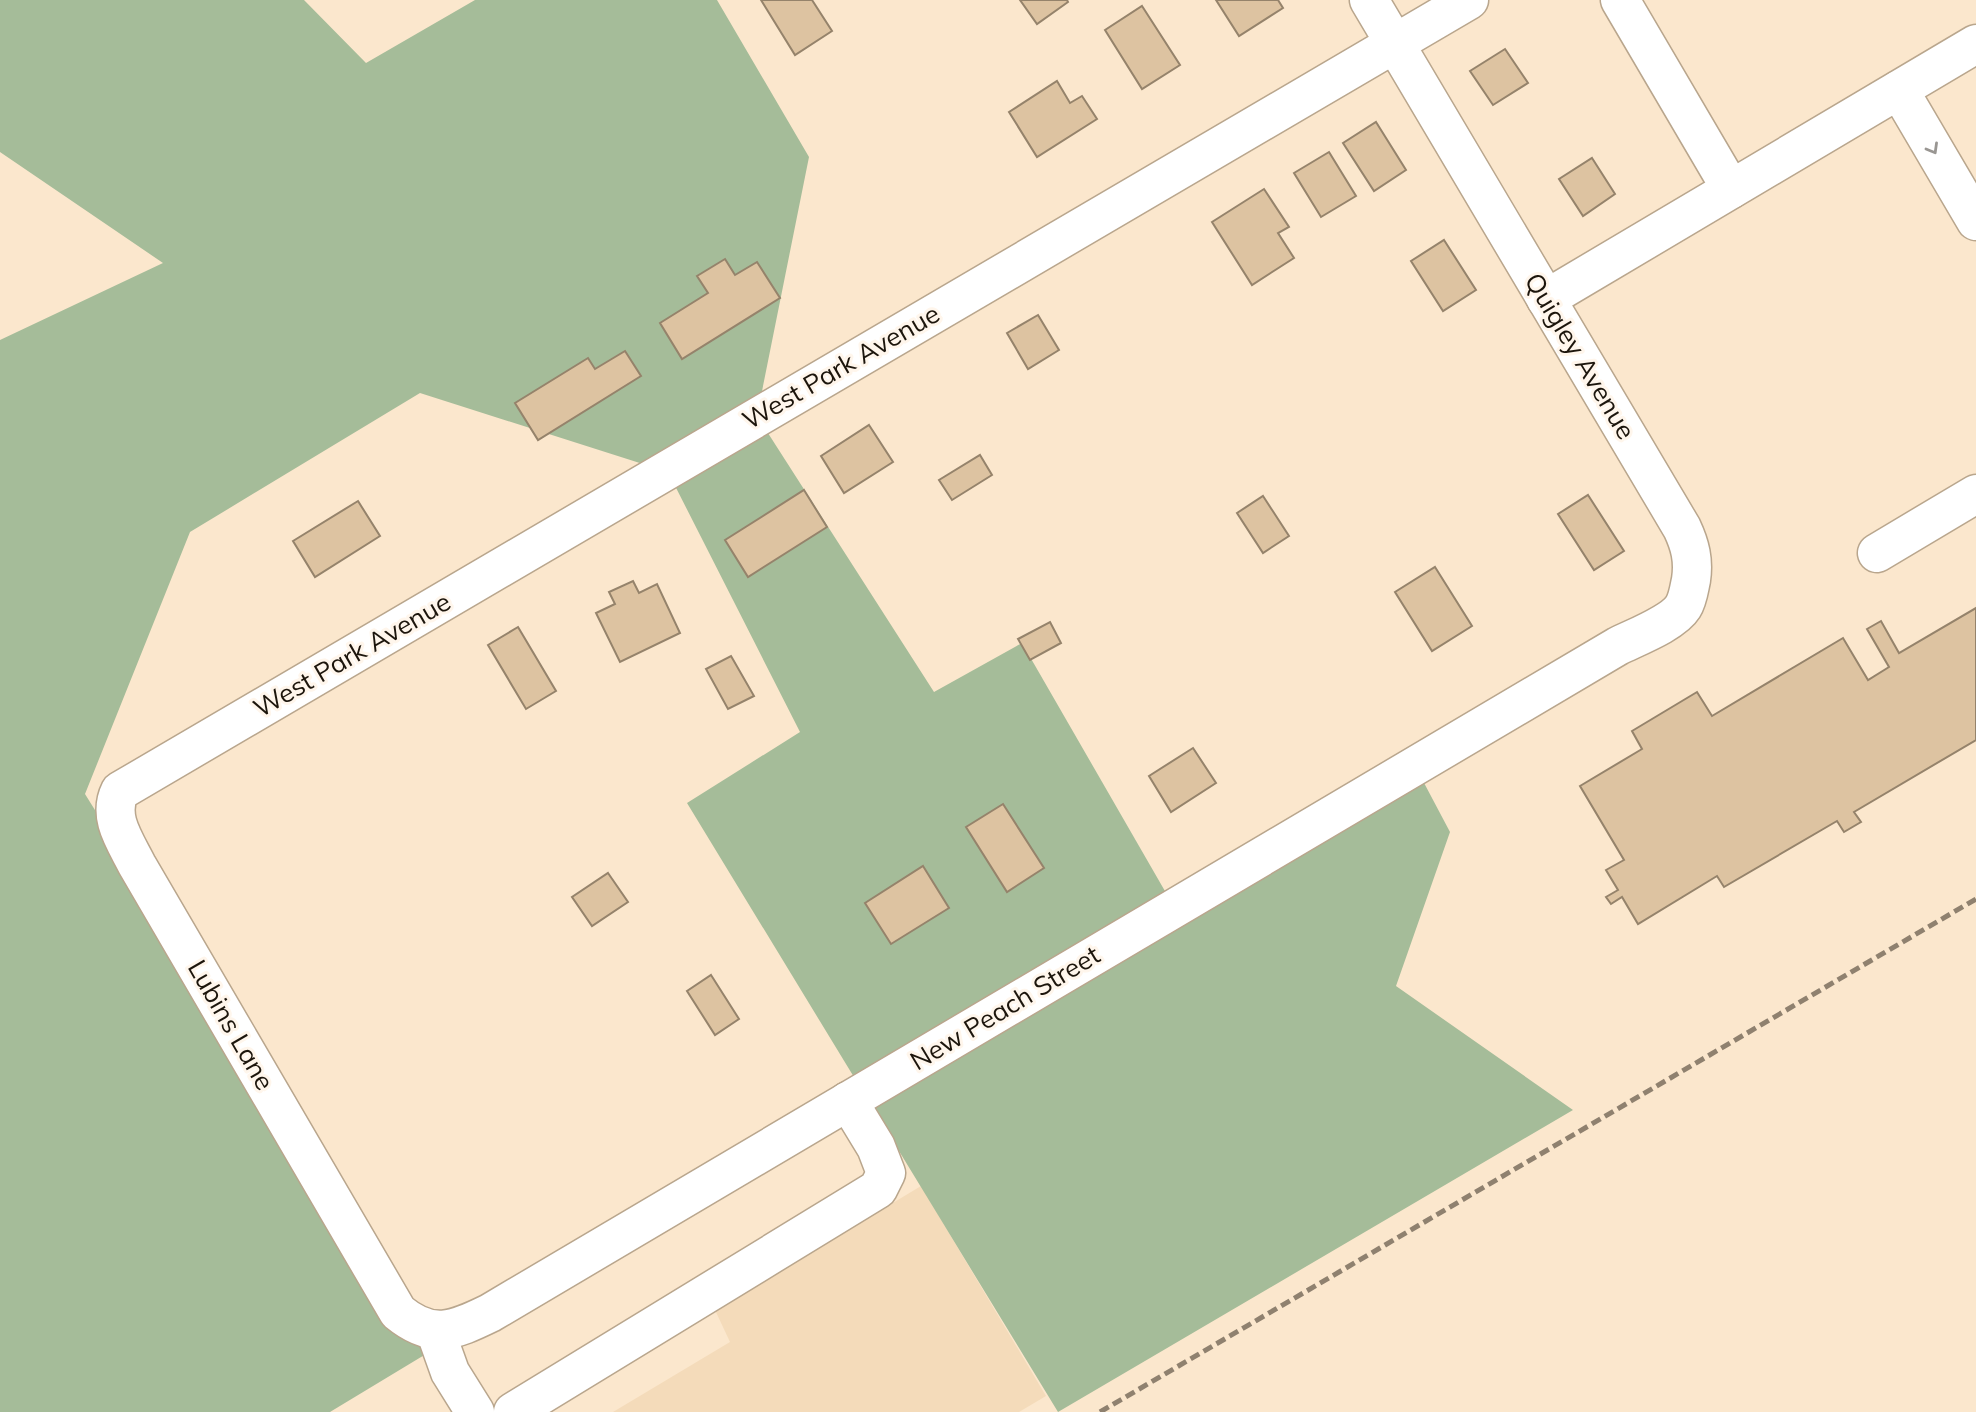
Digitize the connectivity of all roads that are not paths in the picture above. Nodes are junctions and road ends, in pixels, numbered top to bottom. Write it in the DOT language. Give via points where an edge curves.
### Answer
graph roads {
  1 [pos="1369,0"];
  2 [pos="1469,0"];
  3 [pos="1620,0"];
  4 [pos="1395,44"];
  5 [pos="1976,44"];
  6 [pos="1899,90"];
  7 [pos="1731,189"];
  8 [pos="1976,221"];
  9 [pos="1546,299"];
  10 [pos="1976,494"];
  11 [pos="1877,553"];
  12 [pos="1570,675"];
  13 [pos="215,736"];
  14 [pos="848,1101"];
  15 [pos="436,1330"];
  16 [pos="475,1412"];
  17 [pos="513,1412"];
  1 -- 4 [label="street, Quigley Avenue"];
  2 -- 4 [label="street, West Park Avenue"];
  3 -- 7 [label="street"];
  4 -- 9 [label="street, Quigley Avenue"];
  4 -- 13 [label="street, West Park Avenue"];
  5 -- 6 [label="street"];
  6 -- 7 [label="street"];
  6 -- 8 [label="street, one-way"];
  7 -- 9 [label="street"];
  9 -- 12 [label="street, Quigley Avenue" via="1691,548 1692,572 1683,608"];
  10 -- 11 [label="street"];
  12 -- 14 [label="street, New Peach Street"];
  13 -- 15 [label="street, Lubins Lane" via="120,791 117,827 398,1312 415,1325"];
  14 -- 15 [label="street, New Peach Street" via="490,1313 462,1327"];
  14 -- 17 [label="street" via="886,1173 878,1189"];
  15 -- 16 [label="street" via="450,1372"];
}
